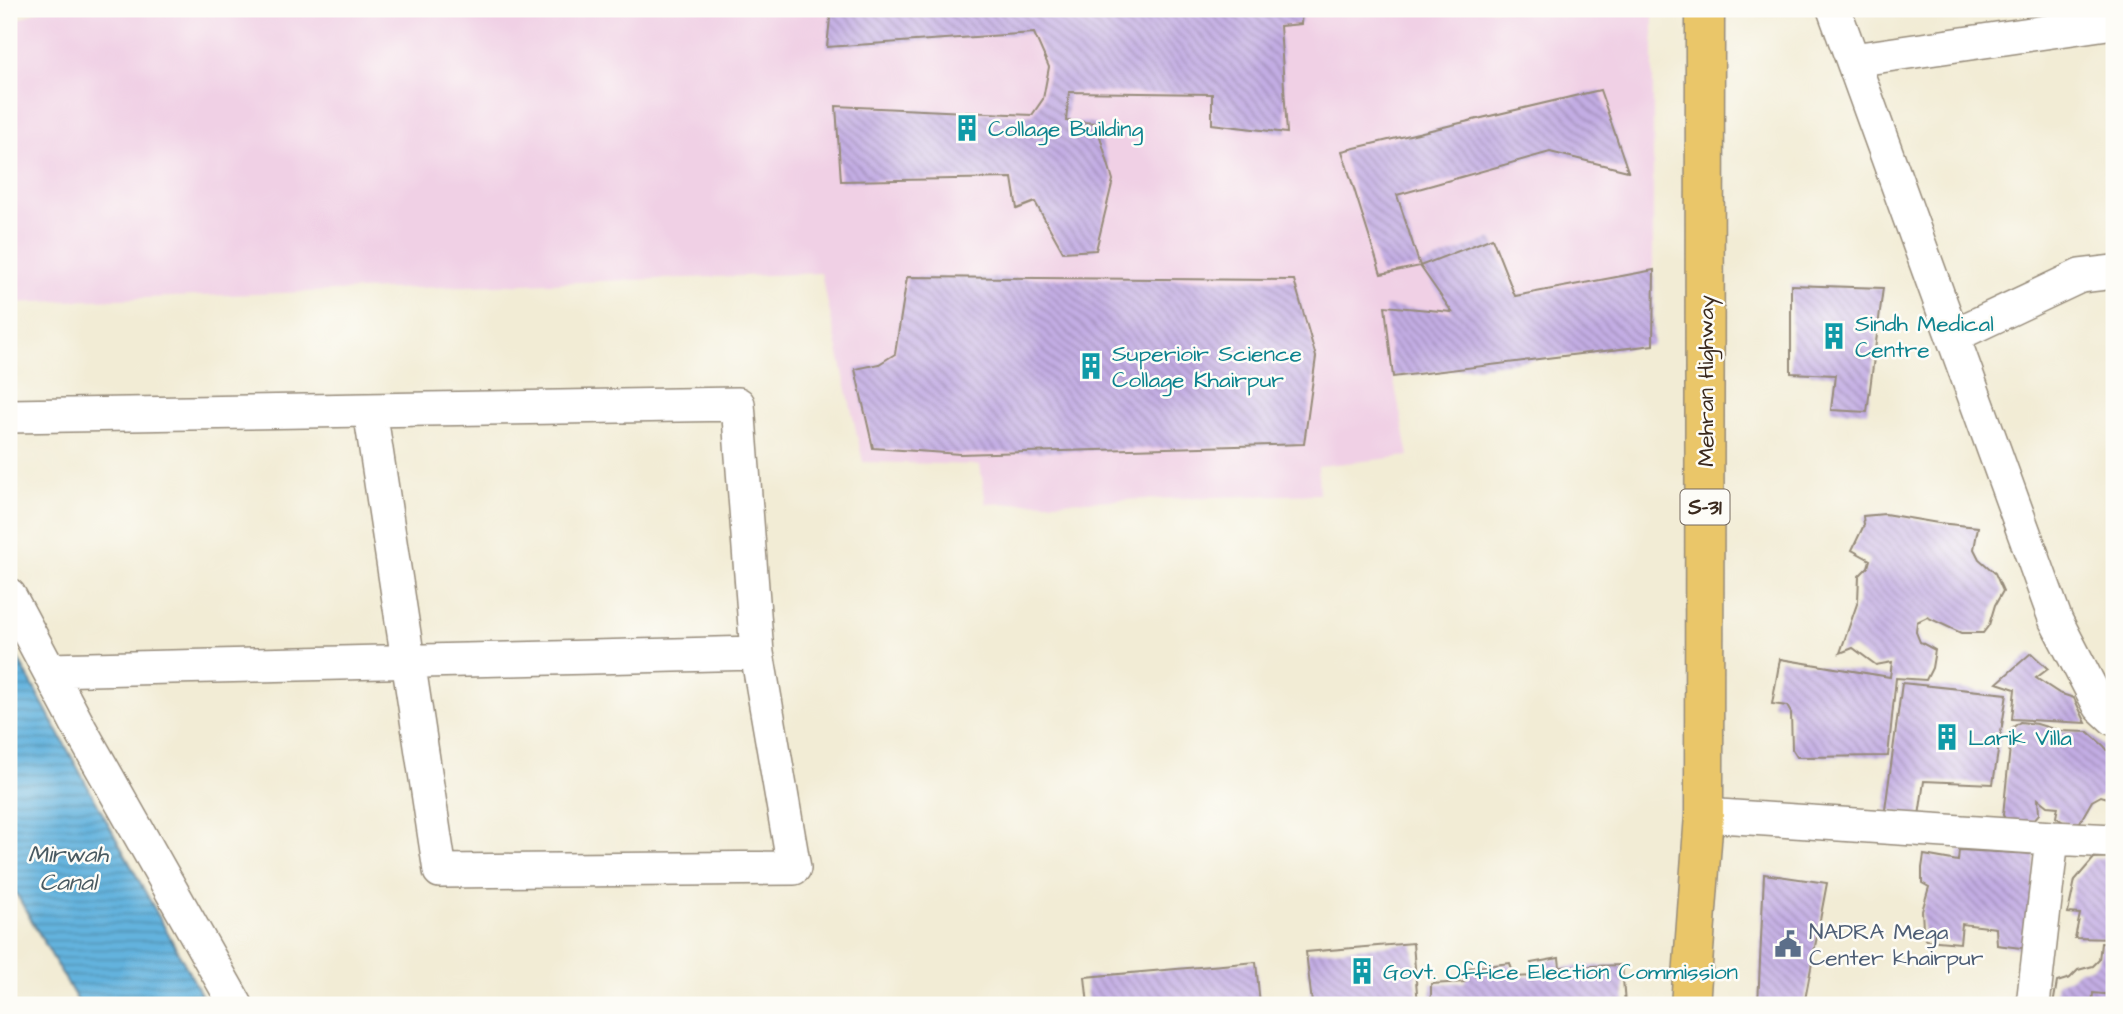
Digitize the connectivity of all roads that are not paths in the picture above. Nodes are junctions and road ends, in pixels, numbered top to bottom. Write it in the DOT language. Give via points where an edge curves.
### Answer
graph roads {
  1 [pos="1705,9"];
  2 [pos="1835,9"];
  3 [pos="2114,22"];
  4 [pos="1853,60"];
  5 [pos="2114,272"];
  6 [pos="1953,336"];
  7 [pos="370,410"];
  8 [pos="9,416"];
  9 [pos="9,595"];
  10 [pos="757,653"];
  11 [pos="408,662"];
  12 [pos="48,670"];
  13 [pos="2114,719"];
  14 [pos="1704,815"];
  15 [pos="2052,838"];
  16 [pos="2114,841"];
  17 [pos="236,1005"];
  18 [pos="1690,1005"];
  19 [pos="2034,1005"];
  1 -- 14 [label="main road, Mehran Highway / S-31"];
  2 -- 4 [label="street"];
  3 -- 4 [label="street"];
  4 -- 6 [label="street"];
  5 -- 6 [label="street" via="2080,276"];
  6 -- 13 [label="street" via="2056,621 2100,706"];
  7 -- 8 [label="street"];
  7 -- 10 [label="street" via="738,404"];
  7 -- 11 [label="street"];
  9 -- 12 [label="street"];
  10 -- 11 [label="street"];
  10 -- 11 [label="street" via="794,868 440,871"];
  11 -- 12 [label="street"];
  12 -- 17 [label="street"];
  14 -- 15 [label="street"];
  14 -- 18 [label="main road, Mehran Highway / S-31"];
  15 -- 16 [label="street"];
  15 -- 19 [label="street"];
}
